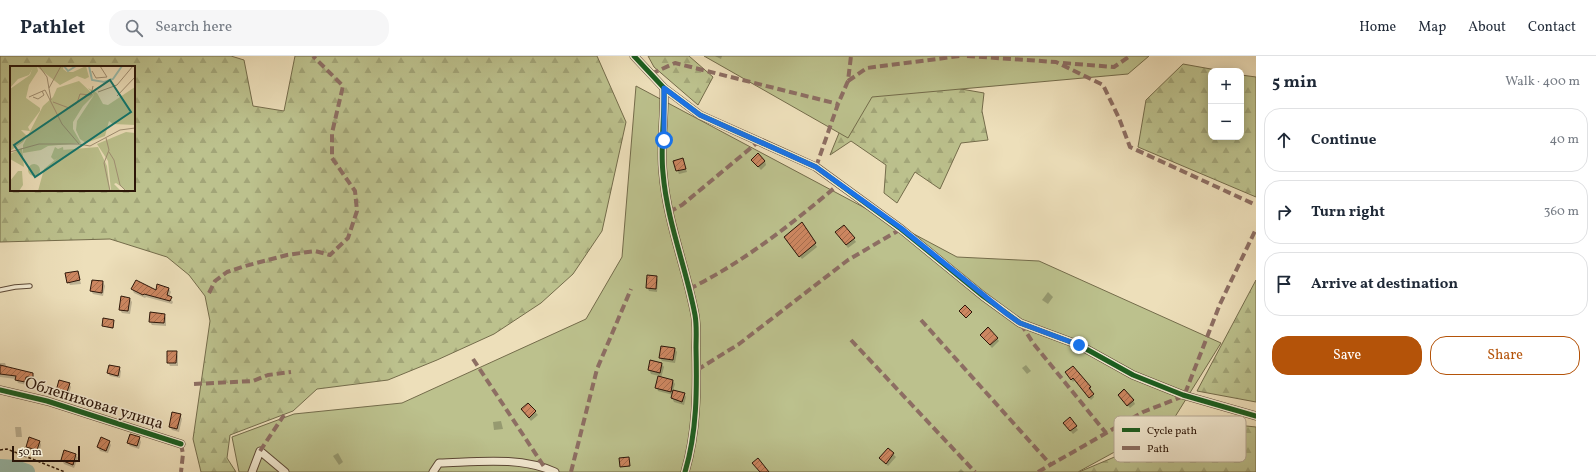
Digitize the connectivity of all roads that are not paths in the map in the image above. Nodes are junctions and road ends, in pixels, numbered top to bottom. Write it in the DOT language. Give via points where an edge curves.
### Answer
graph roads {
  1 [pos="634,56"];
  2 [pos="664,88"];
  3 [pos="30,286"];
  4 [pos="0,290"];
  5 [pos="0,390"];
  6 [pos="1256,416"];
  7 [pos="181,444"];
  8 [pos="252,472"];
  9 [pos="285,472"];
  10 [pos="433,472"];
  11 [pos="555,472"];
  12 [pos="686,472"];
  1 -- 2 [label="street"];
  2 -- 6 [label="street" via="700,115 816,167 901,228 1020,323 1079,345 1133,375 1183,395"];
  2 -- 12 [label="street" via="662,172 675,242 695,317 695,429"];
  3 -- 4 [label="lane"];
  5 -- 7 [label="street, Облепиховая улица" via="47,401"];
  8 -- 9 [label="street" via="260,452"];
  10 -- 11 [label="street" via="439,463 506,462 540,466"];
}
